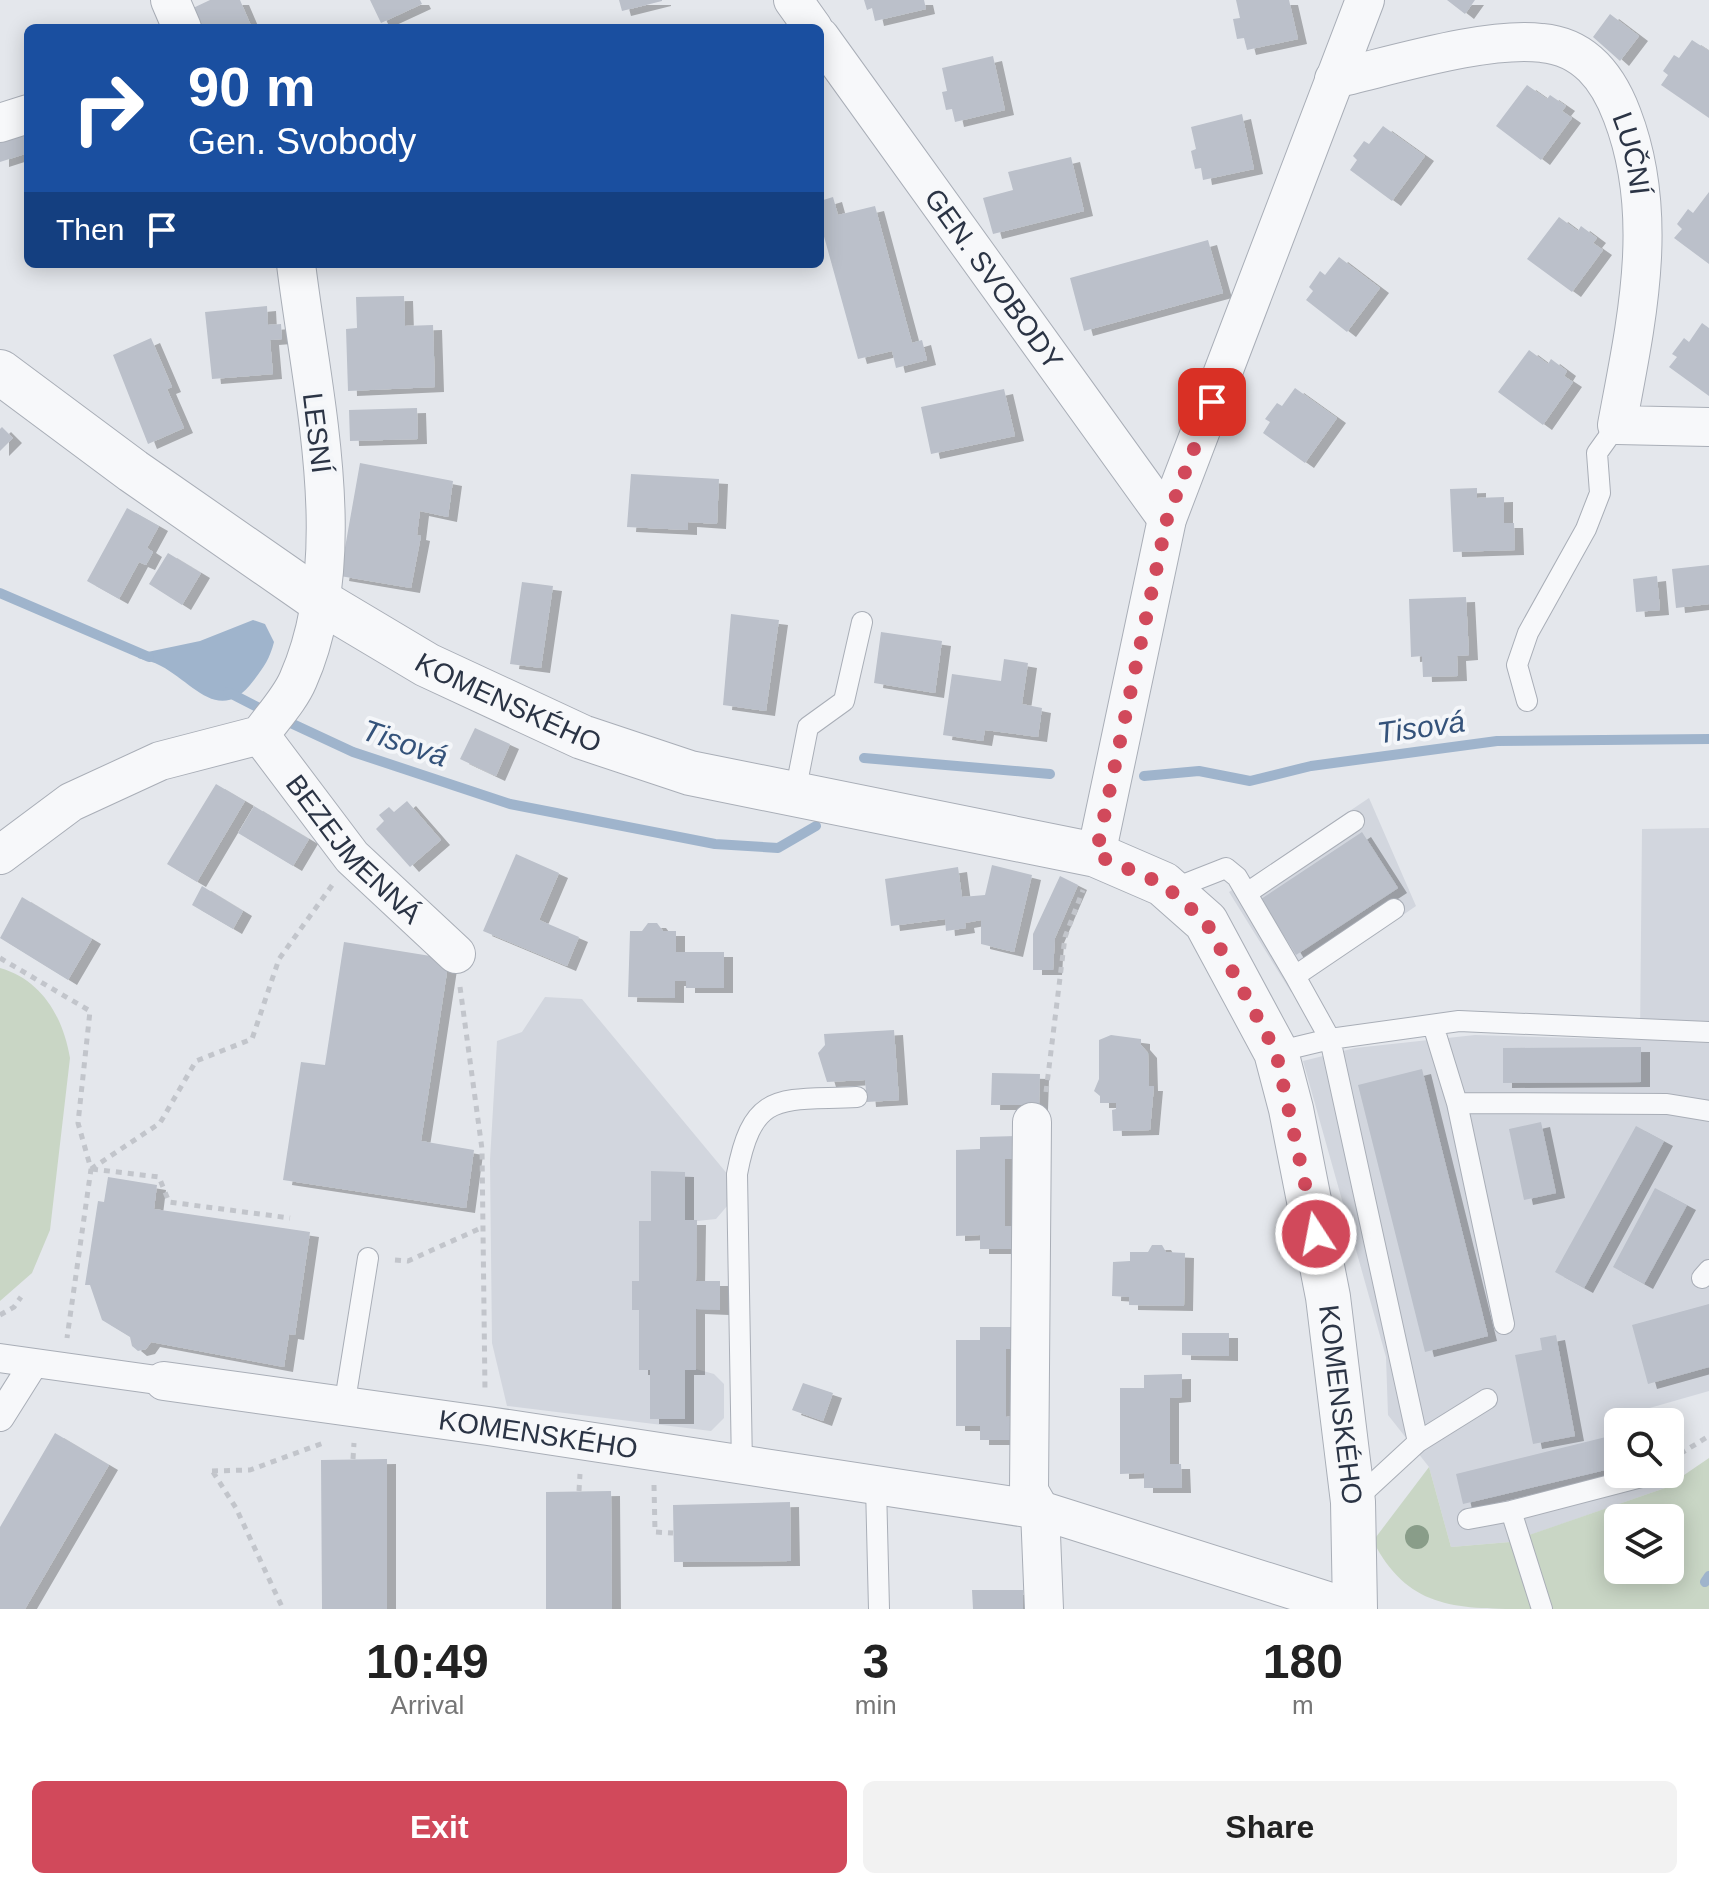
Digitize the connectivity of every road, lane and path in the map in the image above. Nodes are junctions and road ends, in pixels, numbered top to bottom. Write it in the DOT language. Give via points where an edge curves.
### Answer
graph roads {
  1 [pos="170,0"];
  2 [pos="179,0"];
  3 [pos="793,0"];
  4 [pos="1365,0"];
  5 [pos="180,24"];
  6 [pos="182,24"];
  7 [pos="810,24"];
  8 [pos="824,43"];
  9 [pos="1334,79"];
  10 [pos="24,115"];
  11 [pos="0,123"];
  12 [pos="297,268"];
  13 [pos="0,372"];
  14 [pos="1617,425"];
  15 [pos="1709,427"];
  16 [pos="1167,519"];
  17 [pos="323,603"];
  18 [pos="862,622"];
  19 [pos="1527,701"];
  20 [pos="260,735"];
  21 [pos="795,793"];
  22 [pos="1354,821"];
  23 [pos="0,855"];
  24 [pos="1096,855"];
  25 [pos="352,857"];
  26 [pos="1170,890"];
  27 [pos="1247,893"];
  28 [pos="1394,909"];
  29 [pos="456,954"];
  30 [pos="0,958"];
  31 [pos="1295,976"];
  32 [pos="1433,1025"];
  33 [pos="1709,1032"];
  34 [pos="1330,1039"];
  35 [pos="1276,1052"];
  36 [pos="857,1097"];
  37 [pos="1457,1103"];
  38 [pos="1709,1111"];
  39 [pos="1032,1122"];
  40 [pos="91,1169"];
  41 [pos="290,1218"];
  42 [pos="483,1227"];
  43 [pos="368,1258"];
  44 [pos="21,1297"];
  45 [pos="0,1315"];
  46 [pos="1504,1324"];
  47 [pos="0,1358"];
  48 [pos="34,1363"];
  49 [pos="63,1367"];
  50 [pos="164,1381"];
  51 [pos="485,1397"];
  52 [pos="1487,1399"];
  53 [pos="344,1407"];
  54 [pos="0,1417"];
  55 [pos="1709,1436"];
  56 [pos="1418,1442"];
  57 [pos="1684,1451"];
  58 [pos="742,1467"];
  59 [pos="212,1471"];
  60 [pos="654,1472"];
  61 [pos="876,1486"];
  62 [pos="1604,1487"];
  63 [pos="1353,1502"];
  64 [pos="1040,1510"];
  65 [pos="1511,1511"];
  66 [pos="1468,1519"];
  67 [pos="673,1533"];
  68 [pos="283,1609"];
  69 [pos="879,1609"];
  70 [pos="1044,1609"];
  71 [pos="1354,1609"];
  72 [pos="1542,1609"];
  1 -- 5 [label="street"];
  2 -- 6 [label="street"];
  3 -- 7 [label="street"];
  4 -- 9 [label="street"];
  8 -- 16 [label="street, GEN. SVOBODY"];
  9 -- 14 [label="street, LUČNÍ" via="1510,41 1557,47 1581,56 1603,74 1630,134 1642,182 1636,320"];
  9 -- 16 [label="street"];
  10 -- 11 [label="street"];
  12 -- 17 [label="street, LESNÍ" via="325,492"];
  13 -- 17 [label="street, KOMENSKÉHO"];
  14 -- 15 [label="street"];
  14 -- 19 [label="lane" via="1597,453 1600,493 1586,529 1528,633 1517,665"];
  16 -- 24 [label="street"];
  17 -- 20 [label="street" via="297,682"];
  17 -- 21 [label="street, KOMENSKÉHO" via="427,665 582,737 690,773"];
  18 -- 21 [label="lane" via="844,701 808,727"];
  20 -- 23 [label="street" via="160,761 71,802"];
  20 -- 25 [label="street, BEZEJMENNÁ"];
  21 -- 24 [label="street, KOMENSKÉHO"];
  22 -- 27 [label="lane"];
  24 -- 26 [label="street, KOMENSKÉHO"];
  24 -- 39 [label="path" via="1065,937 1043,1116"];
  25 -- 29 [label="street, BEZEJMENNÁ"];
  25 -- 40 [label="path" via="279,959 252,1039 196,1061 160,1123"];
  26 -- 27 [label="lane" via="1226,868"];
  26 -- 35 [label="street, KOMENSKÉHO" via="1206,922"];
  27 -- 31 [label="lane"];
  28 -- 31 [label="lane"];
  29 -- 42 [label="path" via="482,1149"];
  30 -- 40 [label="path" via="90,1011 78,1123"];
  31 -- 34 [label="lane"];
  32 -- 33 [label="lane" via="1459,1021"];
  32 -- 34 [label="lane"];
  32 -- 37 [label="lane"];
  34 -- 35 [label="lane"];
  34 -- 56 [label="lane"];
  35 -- 63 [label="street, KOMENSKÉHO" via="1328,1297"];
  36 -- 58 [label="lane" via="792,1100 769,1107 754,1118 743,1146 737,1174"];
  37 -- 38 [label="lane" via="1667,1104"];
  37 -- 46 [label="lane"];
  39 -- 64 [label="street" via="1029,1491"];
  40 -- 41 [label="path" via="159,1177 169,1202"];
  40 -- 49 [label="path"];
  42 -- 43 [label="path" via="408,1261"];
  42 -- 51 [label="path"];
  43 -- 53 [label="lane"];
  44 -- 45 [label="path"];
  47 -- 48 [label="street, KOMENSKÉHO"];
  48 -- 49 [label="street, KOMENSKÉHO"];
  48 -- 54 [label="street"];
  49 -- 50 [label="street, KOMENSKÉHO"];
  50 -- 53 [label="street, KOMENSKÉHO"];
  52 -- 56 [label="lane"];
  53 -- 58 [label="street, KOMENSKÉHO"];
  55 -- 57 [label="path"];
  56 -- 63 [label="lane"];
  58 -- 61 [label="street, KOMENSKÉHO"];
  59 -- 68 [label="path" via="236,1508"];
  60 -- 67 [label="path" via="655,1532"];
  61 -- 64 [label="street, KOMENSKÉHO"];
  61 -- 69 [label="lane"];
  62 -- 65 [label="lane"];
  63 -- 71 [label="street, KOMENSKÉHO"];
  64 -- 70 [label="street"];
  64 -- 71 [label="street, KOMENSKÉHO"];
  65 -- 66 [label="lane"];
  65 -- 72 [label="lane"];
}
